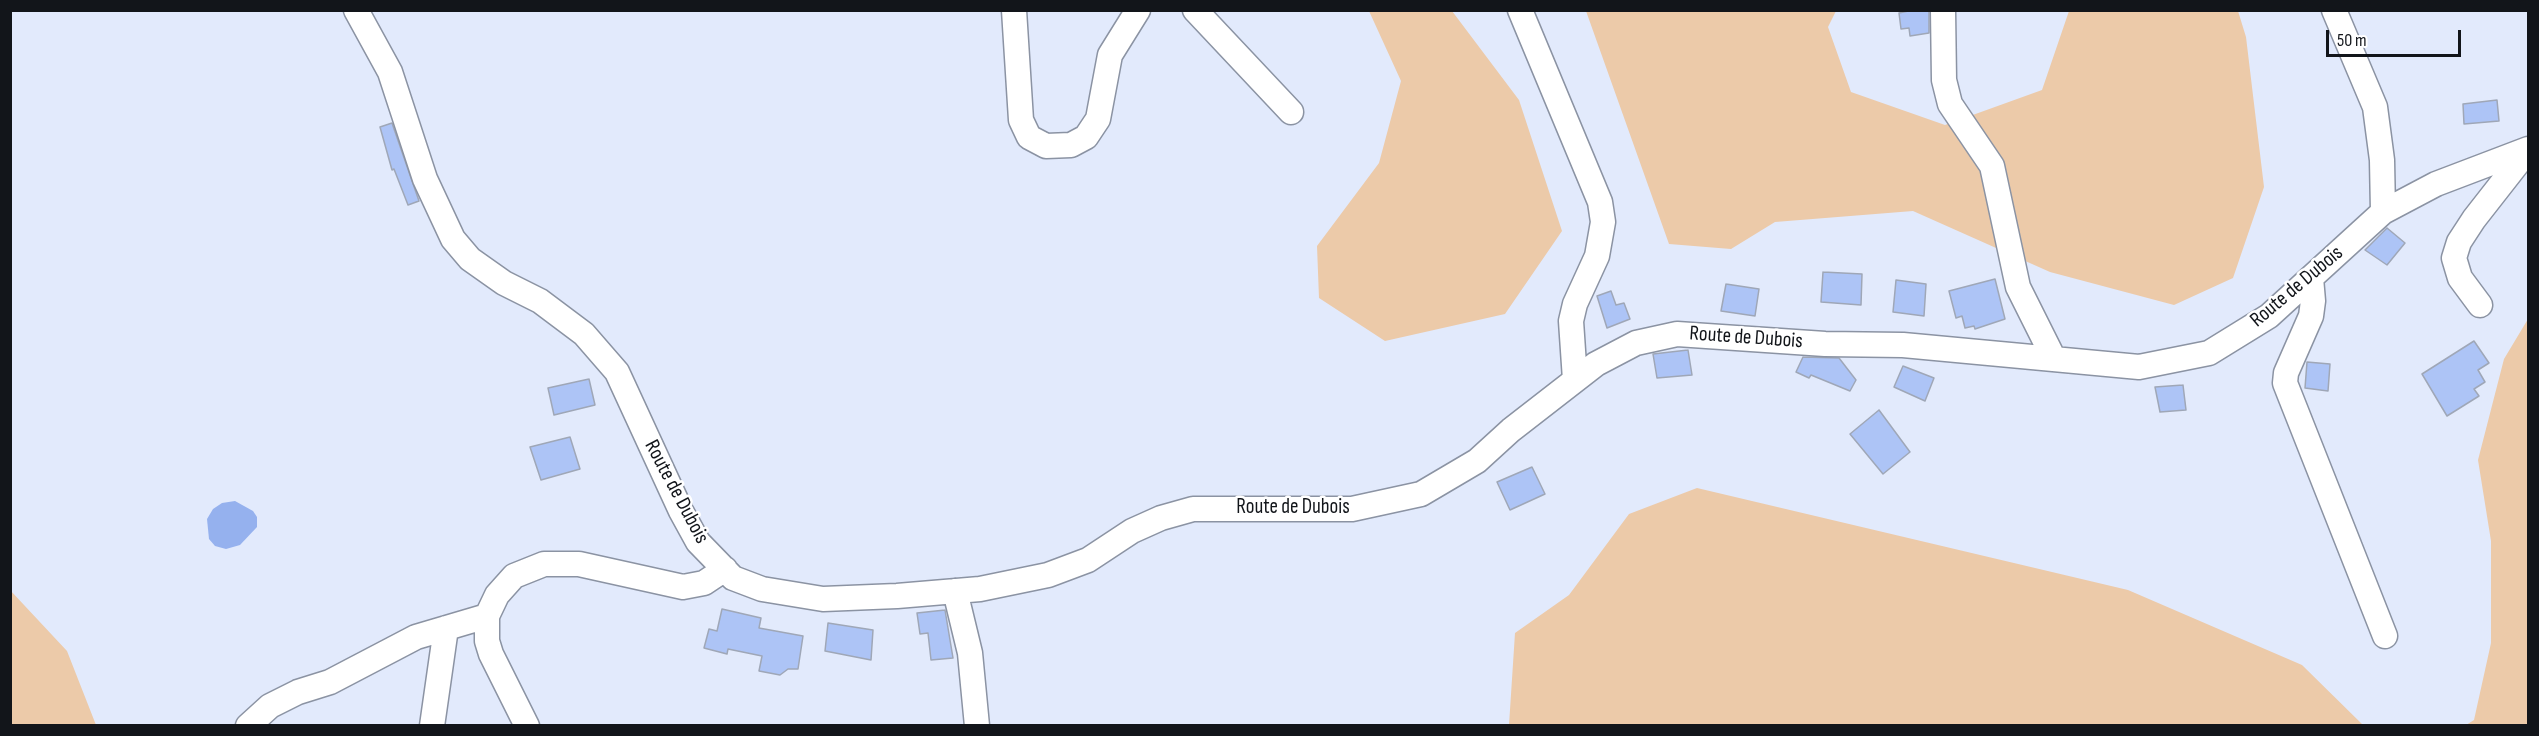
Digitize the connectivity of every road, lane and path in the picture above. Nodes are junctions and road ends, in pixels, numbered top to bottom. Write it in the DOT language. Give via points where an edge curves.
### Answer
graph roads {
  1 [pos="356,10"];
  2 [pos="1014,10"];
  3 [pos="1138,10"];
  4 [pos="1195,10"];
  5 [pos="1520,10"];
  6 [pos="1943,10"];
  7 [pos="2334,10"];
  8 [pos="1291,112"];
  9 [pos="2529,149"];
  10 [pos="2383,212"];
  11 [pos="2311,278"];
  12 [pos="2480,305"];
  13 [pos="2054,359"];
  14 [pos="1575,380"];
  15 [pos="725,569"];
  16 [pos="955,591"];
  17 [pos="487,616"];
  18 [pos="446,628"];
  19 [pos="2385,636"];
  20 [pos="248,726"];
  21 [pos="432,726"];
  22 [pos="527,726"];
  23 [pos="977,726"];
  1 -- 15 [label="street, Route de Dubois" via="390,72 425,178 453,239 470,259 504,284 540,301 584,334 617,372 681,511 698,542"];
  2 -- 3 [label="street" via="1022,120 1029,137 1046,146 1071,145 1086,137 1098,119 1110,55"];
  4 -- 8 [label="street"];
  5 -- 14 [label="street" via="1600,202 1603,222 1597,256 1571,321"];
  6 -- 13 [label="street" via="1944,80 1950,104 1992,166 2018,287"];
  7 -- 10 [label="street" via="2375,107"];
  9 -- 10 [label="street, Route de Dubois" via="2436,184"];
  9 -- 12 [label="street" via="2459,242 2454,258 2460,278"];
  10 -- 11 [label="street, Route de Dubois"];
  11 -- 13 [label="street, Route de Dubois" via="2269,316 2209,352 2139,367"];
  11 -- 19 [label="street" via="2311,316 2285,383"];
  13 -- 14 [label="street, Route de Dubois" via="1903,345 1677,334 1636,343"];
  14 -- 16 [label="street, Route de Dubois" via="1477,461 1421,494 1352,509 1193,509 1132,531 1088,560 1048,575"];
  15 -- 16 [label="street, Route de Dubois" via="733,578 762,589 823,599"];
  15 -- 17 [label="street" via="704,584 683,587 579,564 544,564 514,576 497,595"];
  16 -- 23 [label="street" via="970,653"];
  17 -- 18 [label="street"];
  17 -- 22 [label="street" via="491,654"];
  18 -- 20 [label="street" via="416,637 330,682 298,692 270,706"];
  18 -- 21 [label="street"];
}
